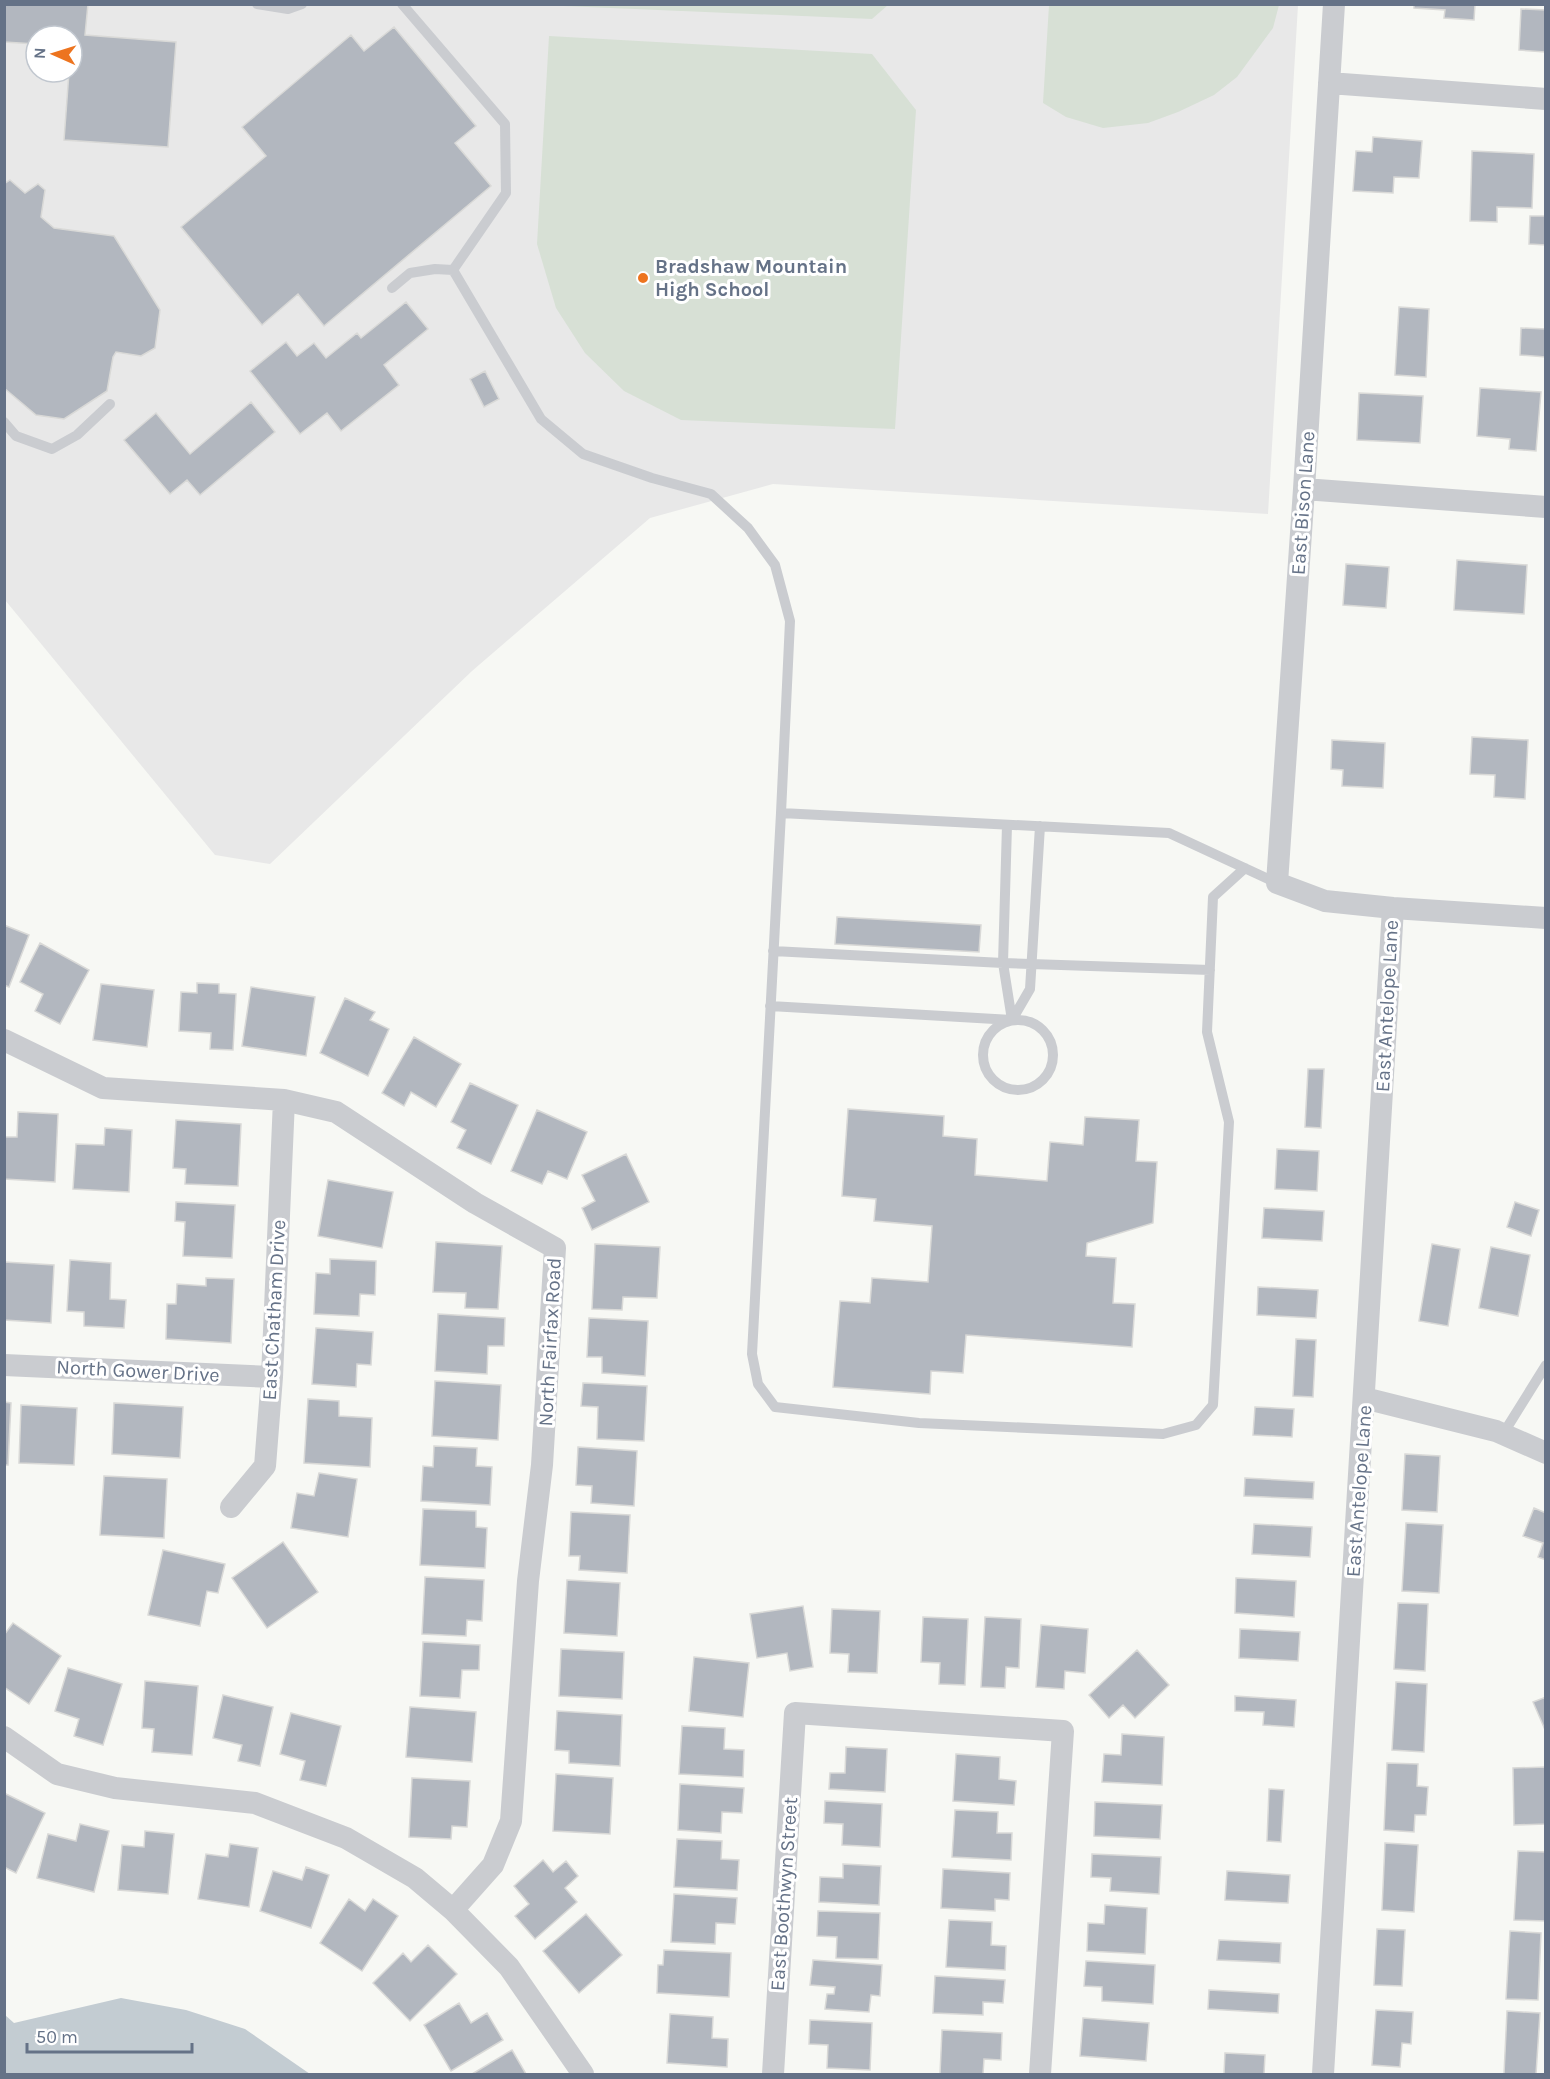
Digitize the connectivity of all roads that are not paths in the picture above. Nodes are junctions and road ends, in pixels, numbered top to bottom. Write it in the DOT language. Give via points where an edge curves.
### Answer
graph roads {
  1 [pos="257,4"];
  2 [pos="302,4"];
  3 [pos="402,4"];
  4 [pos="1334,4"];
  5 [pos="1329,83"];
  6 [pos="1545,99"];
  7 [pos="453,270"];
  8 [pos="392,288"];
  9 [pos="110,404"];
  10 [pos="4,422"];
  11 [pos="1304,489"];
  12 [pos="1545,507"];
  13 [pos="781,813"];
  14 [pos="1007,825"];
  15 [pos="1040,826"];
  16 [pos="1245,868"];
  17 [pos="1277,883"];
  18 [pos="1393,908"];
  19 [pos="1545,918"];
  20 [pos="773,951"];
  21 [pos="1003,963"];
  22 [pos="1032,963"];
  23 [pos="1210,970"];
  24 [pos="770,1006"];
  25 [pos="1012,1020"];
  26 [pos="4,1040"];
  27 [pos="284,1100"];
  28 [pos="4,1365"];
  29 [pos="1545,1365"];
  30 [pos="272,1377"];
  31 [pos="1364,1398"];
  32 [pos="1503,1434"];
  33 [pos="1545,1454"];
  34 [pos="231,1507"];
  35 [pos="4,1737"];
  36 [pos="453,1910"];
  37 [pos="583,2074"];
  38 [pos="773,2074"];
  39 [pos="1040,2074"];
  40 [pos="1323,2074"];
  1 -- 2 [label="lane" via="288,9"];
  3 -- 7 [label="lane" via="505,124 506,193"];
  4 -- 5 [label="street, East Bison Lane"];
  5 -- 6 [label="street"];
  5 -- 11 [label="street, East Bison Lane"];
  7 -- 8 [label="lane" via="410,273"];
  7 -- 13 [label="lane" via="541,419 583,454 711,494 748,528 775,565 790,621"];
  9 -- 10 [label="lane" via="77,435 52,449 16,436"];
  11 -- 12 [label="street"];
  11 -- 17 [label="street, East Bison Lane"];
  13 -- 14 [label="lane"];
  13 -- 20 [label="lane"];
  14 -- 15 [label="lane"];
  14 -- 21 [label="lane"];
  15 -- 16 [label="lane" via="1169,833"];
  15 -- 22 [label="lane"];
  16 -- 17 [label="lane"];
  16 -- 23 [label="lane" via="1213,897"];
  17 -- 18 [label="street" via="1325,901"];
  18 -- 19 [label="street"];
  18 -- 31 [label="street, East Antelope Lane"];
  20 -- 21 [label="lane"];
  20 -- 24 [label="lane"];
  21 -- 22 [label="lane"];
  21 -- 25 [label="lane"];
  22 -- 23 [label="lane"];
  22 -- 25 [label="lane" via="1030,989"];
  23 -- 24 [label="lane" via="1207,1032 1229,1122 1213,1405 1196,1425 1163,1434 919,1423 776,1407 758,1384 752,1354"];
  24 -- 25 [label="lane"];
  25 -- 25 [label="lane" via="991,1032 985,1042 984,1066 999,1085 1010,1090 1032,1088 1049,1073 1053,1050 1043,1030 1034,1023"];
  26 -- 27 [label="street, North Fairfax Road" via="103,1088"];
  27 -- 30 [label="street, East Chatham Drive"];
  27 -- 36 [label="street, North Fairfax Road" via="336,1112 475,1203 555,1248 542,1465 528,1581 512,1821 493,1865"];
  28 -- 30 [label="street, North Gower Drive"];
  29 -- 32 [label="lane"];
  30 -- 34 [label="street, East Chatham Drive" via="265,1466"];
  31 -- 32 [label="street"];
  31 -- 40 [label="street, East Antelope Lane"];
  32 -- 33 [label="street"];
  35 -- 36 [label="street" via="57,1774 115,1788 266,1807 346,1838 415,1878"];
  36 -- 37 [label="street" via="509,1967"];
  38 -- 39 [label="street, East Boothwyn Street" via="795,1713 1063,1731"];
}
